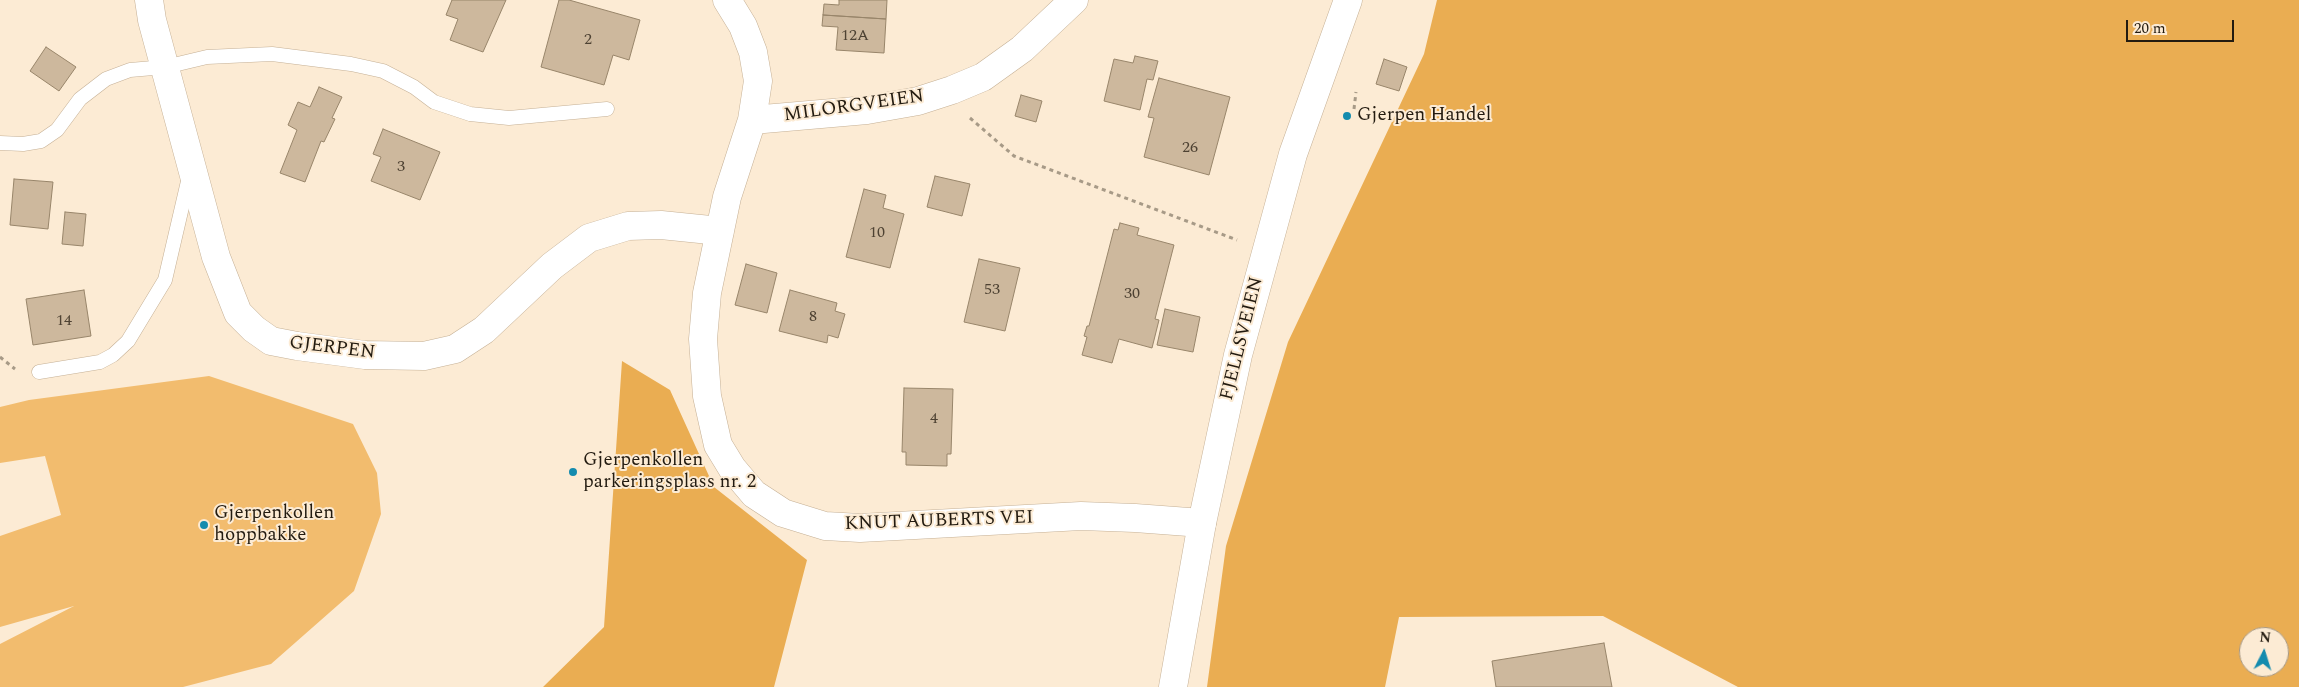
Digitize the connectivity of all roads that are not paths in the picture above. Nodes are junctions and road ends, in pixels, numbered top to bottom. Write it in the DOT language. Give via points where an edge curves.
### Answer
graph roads {
  1 [pos="149,0"];
  2 [pos="727,0"];
  3 [pos="1074,0"];
  4 [pos="1348,0"];
  5 [pos="165,67"];
  6 [pos="607,108"];
  7 [pos="752,120"];
  8 [pos="0,143"];
  9 [pos="192,167"];
  10 [pos="720,231"];
  11 [pos="39,372"];
  12 [pos="1202,524"];
  13 [pos="1173,687"];
  1 -- 5 [label="street, GJERPEN"];
  2 -- 7 [label="street, KNUT AUBERTS VEI" via="743,26 753,52 758,81"];
  3 -- 7 [label="street, MILORGVEIEN" via="1022,49 982,77 952,90 918,101 867,110"];
  4 -- 12 [label="street, FJELLSVEIEN" via="1294,154 1266,249 1238,354"];
  5 -- 6 [label="lane" via="207,57 272,54 383,71 434,102 470,114 509,118"];
  5 -- 8 [label="lane" via="130,70 106,79 80,99 57,130 41,140 23,144"];
  5 -- 9 [label="street, GJERPEN"];
  7 -- 10 [label="street, KNUT AUBERTS VEI"];
  9 -- 10 [label="street, GJERPEN" via="216,257 238,313 271,341 365,355 424,356 455,350 484,330 552,266 589,238 628,226 660,225"];
  9 -- 11 [label="lane" via="165,280 128,341 100,362"];
  10 -- 12 [label="street, KNUT AUBERTS VEI" via="707,293 703,339 707,396 718,445 732,468 754,494 783,513 825,526 860,528 1081,516"];
  12 -- 13 [label="street, FJELLSVEIEN"];
}
